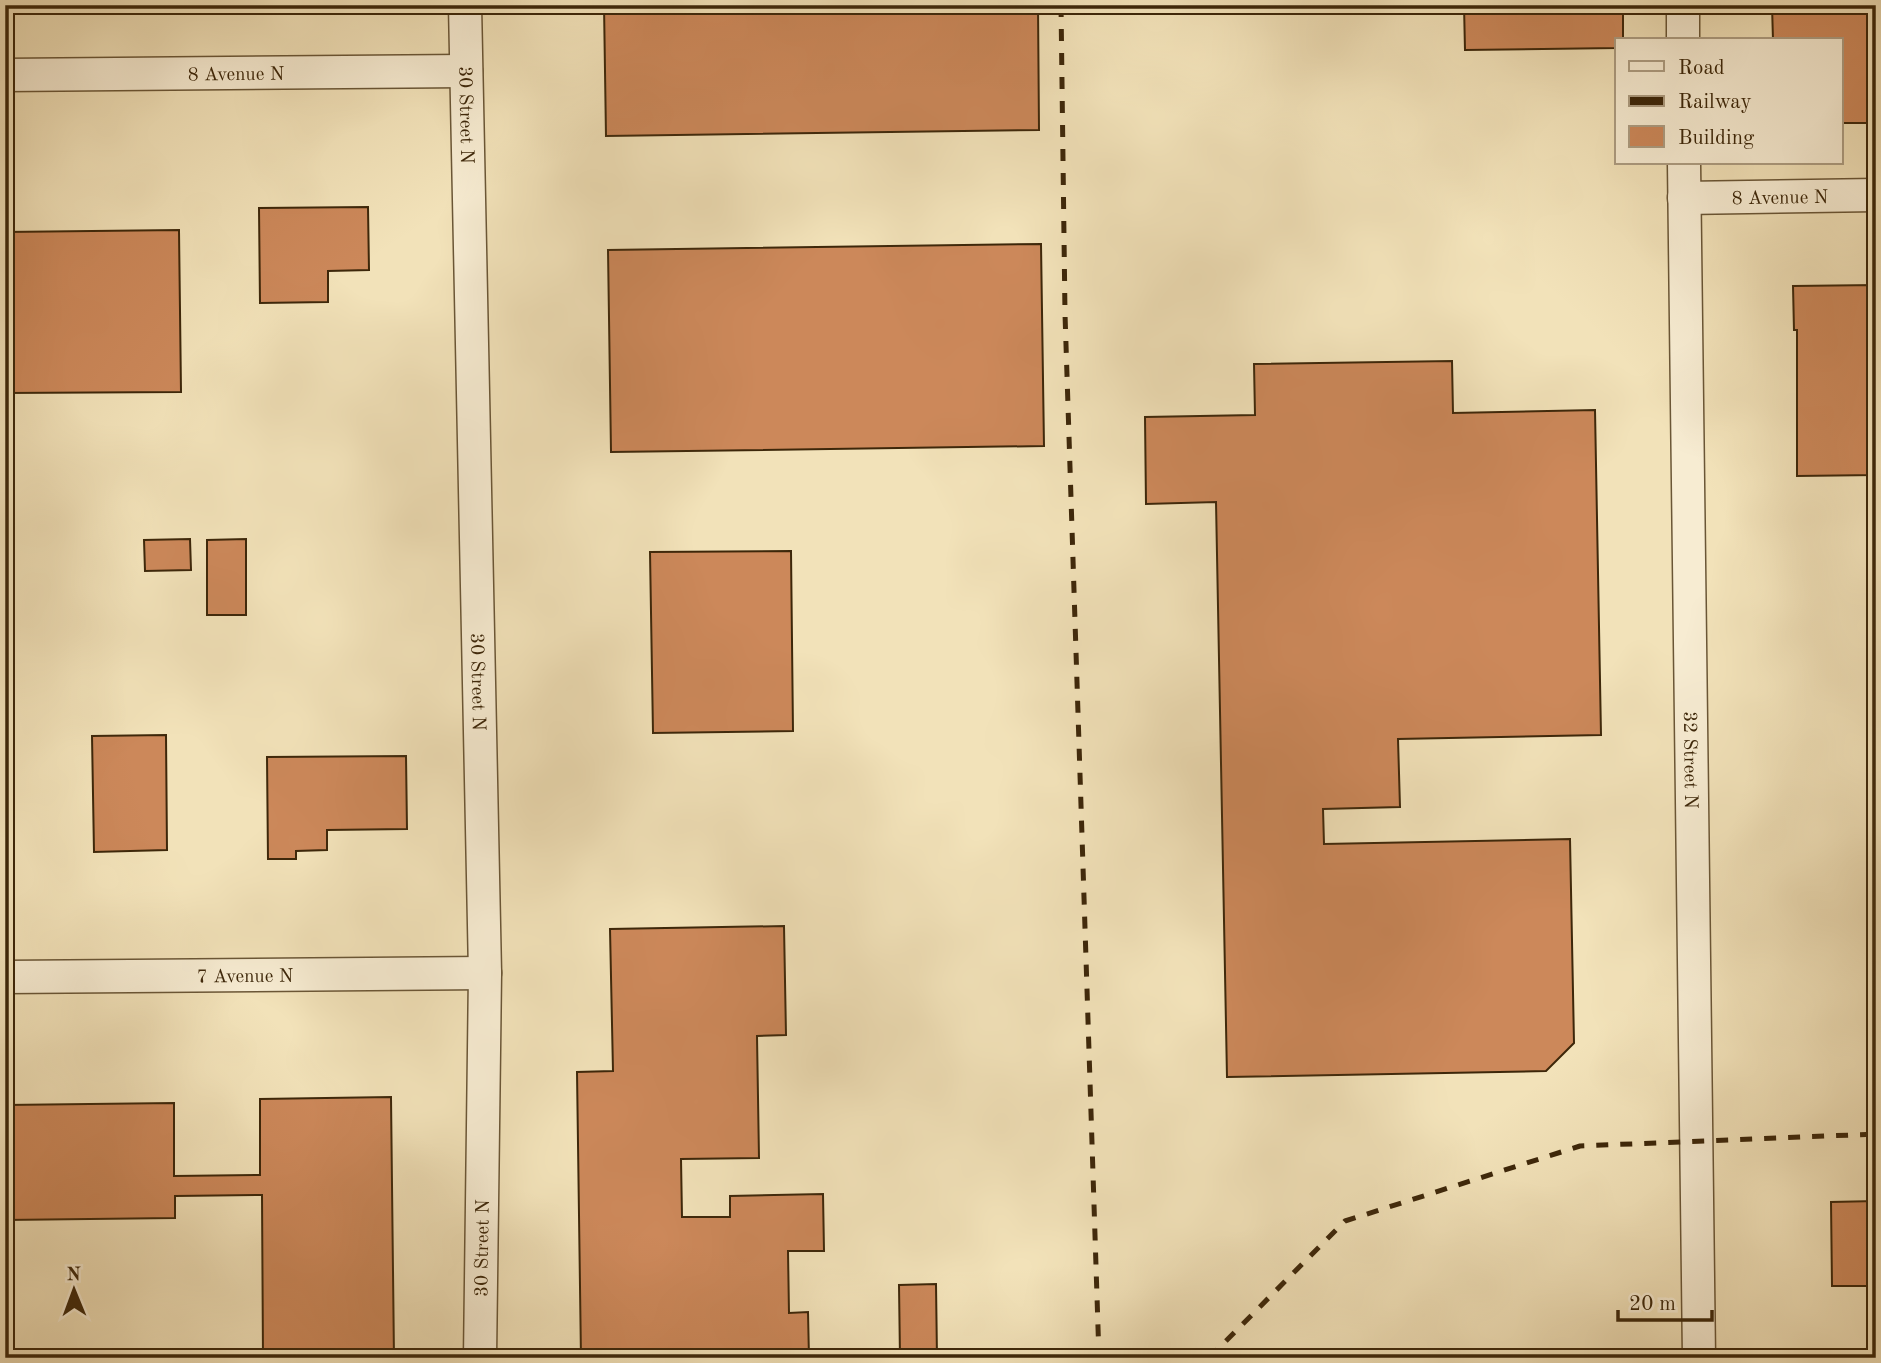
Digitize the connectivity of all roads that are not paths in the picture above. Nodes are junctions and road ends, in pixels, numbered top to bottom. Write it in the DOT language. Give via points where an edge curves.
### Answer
graph roads {
  1 [pos="465,5"];
  2 [pos="1683,5"];
  3 [pos="1683,38"];
  4 [pos="467,71"];
  5 [pos="5,75"];
  6 [pos="1684,164"];
  7 [pos="1876,195"];
  8 [pos="1684,198"];
  9 [pos="485,973"];
  10 [pos="5,977"];
  11 [pos="480,1358"];
  12 [pos="1699,1358"];
  1 -- 4 [label="street, 30 Street N"];
  2 -- 3 [label="street"];
  4 -- 5 [label="street, 8 Avenue N"];
  4 -- 9 [label="street, 30 Street N"];
  6 -- 8 [label="street, 32 Street N"];
  7 -- 8 [label="street, 8 Avenue N"];
  8 -- 12 [label="street, 32 Street N"];
  9 -- 10 [label="street, 7 Avenue N"];
  9 -- 11 [label="street, 30 Street N"];
}
